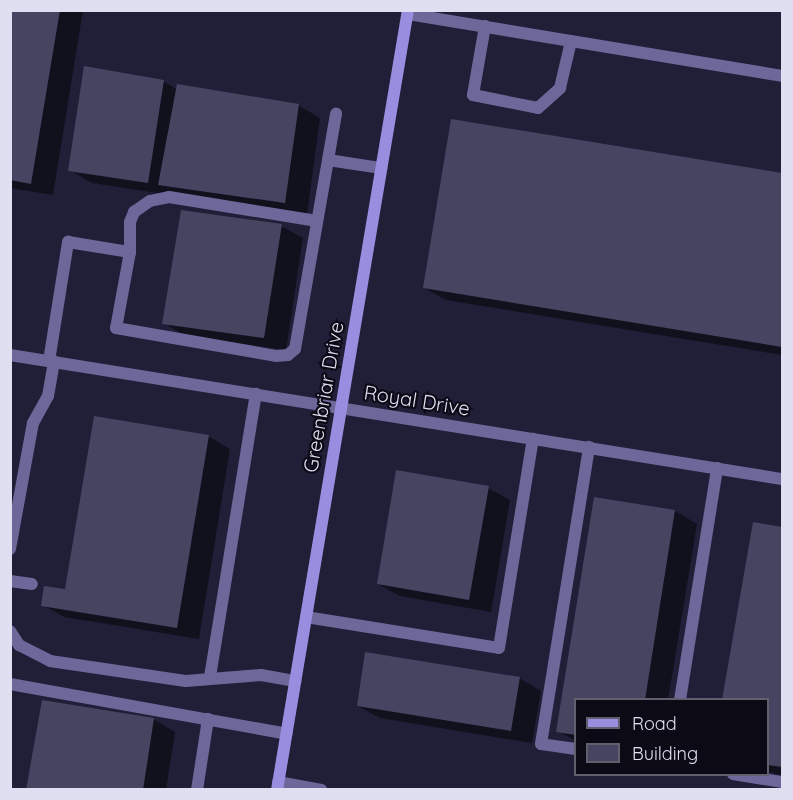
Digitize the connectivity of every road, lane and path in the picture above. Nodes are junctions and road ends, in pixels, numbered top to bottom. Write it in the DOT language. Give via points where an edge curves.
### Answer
graph roads {
  1 [pos="408,12"];
  2 [pos="485,26"];
  3 [pos="571,41"];
  4 [pos="783,76"];
  5 [pos="336,114"];
  6 [pos="328,160"];
  7 [pos="381,168"];
  8 [pos="317,221"];
  9 [pos="130,252"];
  10 [pos="10,355"];
  11 [pos="51,361"];
  12 [pos="256,394"];
  13 [pos="341,407"];
  14 [pos="533,438"];
  15 [pos="589,447"];
  16 [pos="717,468"];
  17 [pos="783,479"];
  18 [pos="10,549"];
  19 [pos="10,581"];
  20 [pos="32,584"];
  21 [pos="306,618"];
  22 [pos="10,631"];
  23 [pos="210,677"];
  24 [pos="295,681"];
  25 [pos="10,684"];
  26 [pos="680,698"];
  27 [pos="208,719"];
  28 [pos="286,734"];
  29 [pos="574,749"];
  30 [pos="746,776"];
  31 [pos="783,782"];
  32 [pos="278,786"];
  33 [pos="197,789"];
  34 [pos="321,789"];
  1 -- 2 [label="street"];
  1 -- 7 [label="street, Greenbriar Drive"];
  2 -- 3 [label="street"];
  2 -- 3 [label="street" via="472,95 538,108 560,88"];
  3 -- 4 [label="street"];
  5 -- 6 [label="street"];
  6 -- 7 [label="street"];
  6 -- 8 [label="street"];
  7 -- 13 [label="street, Greenbriar Drive"];
  8 -- 9 [label="street" via="169,197 150,201 134,212"];
  8 -- 9 [label="street" via="295,349 288,355 116,328"];
  9 -- 11 [label="street" via="68,242"];
  10 -- 11 [label="street, Royal Drive"];
  11 -- 12 [label="street, Royal Drive"];
  11 -- 18 [label="street" via="48,396 33,423"];
  12 -- 13 [label="street, Royal Drive"];
  12 -- 23 [label="street"];
  13 -- 14 [label="street, Royal Drive"];
  13 -- 21 [label="street, Greenbriar Drive"];
  14 -- 15 [label="street, Royal Drive"];
  14 -- 21 [label="street" via="499,648"];
  15 -- 16 [label="street, Royal Drive"];
  15 -- 29 [label="street" via="541,744"];
  16 -- 17 [label="street, Royal Drive"];
  16 -- 26 [label="street"];
  19 -- 20 [label="street"];
  21 -- 24 [label="street, Greenbriar Drive"];
  22 -- 23 [label="street" via="19,645 50,660 186,681"];
  23 -- 24 [label="street" via="261,675"];
  24 -- 28 [label="street, Greenbriar Drive"];
  25 -- 27 [label="street"];
  27 -- 28 [label="street"];
  27 -- 33 [label="street"];
  28 -- 32 [label="street, Greenbriar Drive"];
  30 -- 31 [label="street"];
  32 -- 34 [label="street"];
}
